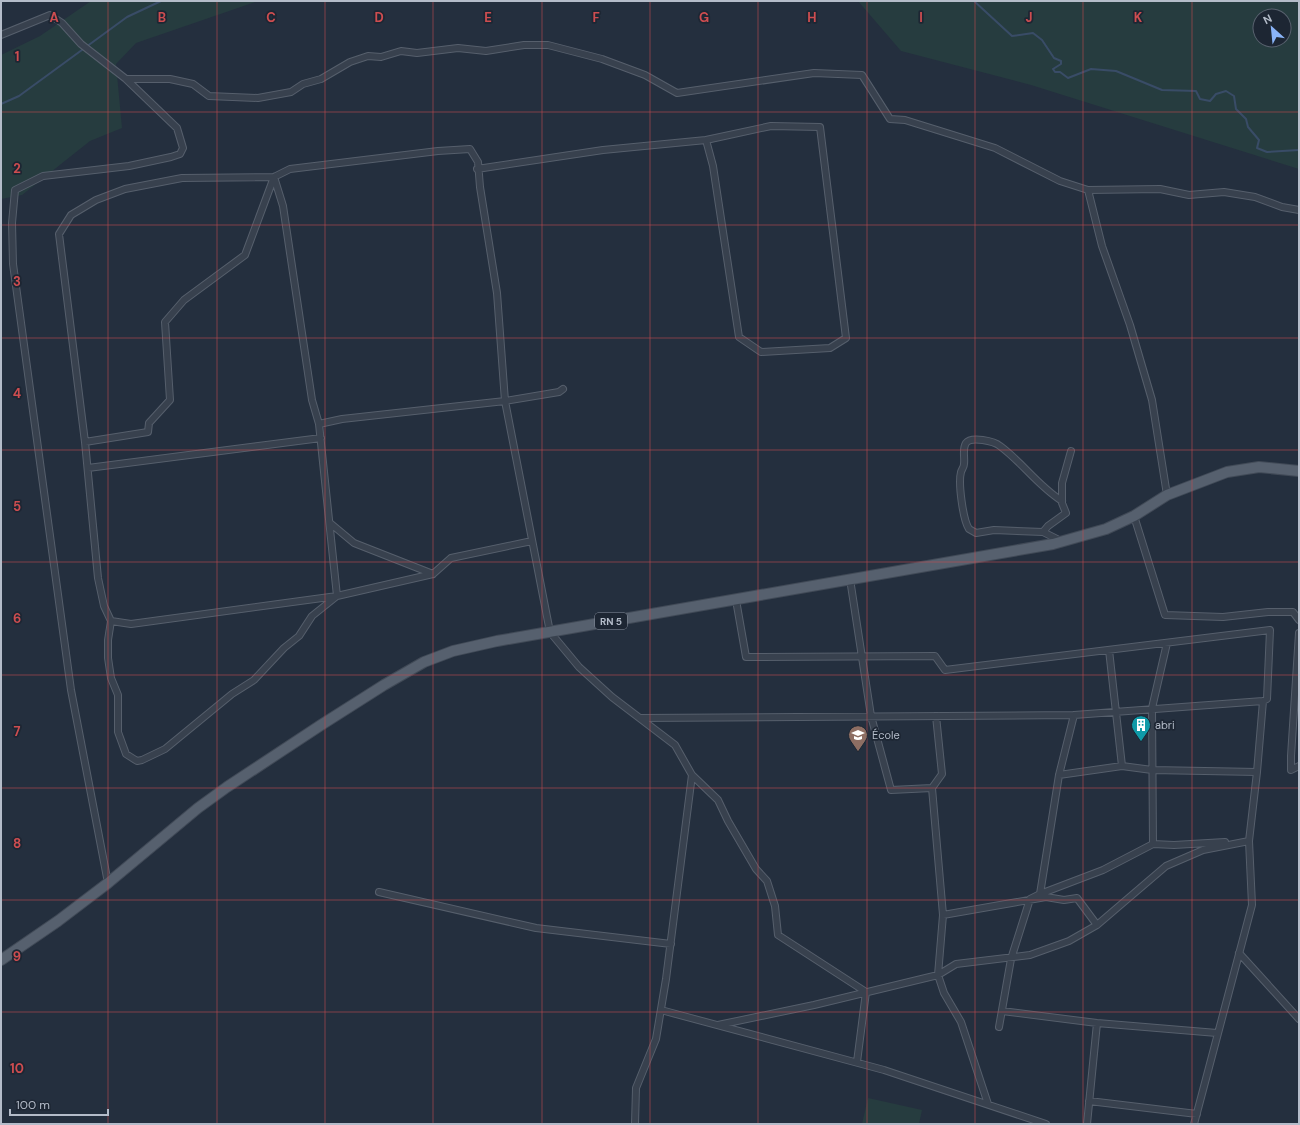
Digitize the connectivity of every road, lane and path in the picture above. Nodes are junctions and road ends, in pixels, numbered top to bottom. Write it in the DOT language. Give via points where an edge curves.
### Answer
graph roads {
  1 [pos="1,35"];
  2 [pos="126,79"];
  3 [pos="706,140"];
  4 [pos="477,169"];
  5 [pos="274,177"];
  6 [pos="1088,190"];
  7 [pos="1299,210"];
  8 [pos="563,389"];
  9 [pos="505,401"];
  10 [pos="319,424"];
  11 [pos="321,438"];
  12 [pos="84,442"];
  13 [pos="1071,451"];
  14 [pos="88,468"];
  15 [pos="1299,471"];
  16 [pos="1167,496"];
  17 [pos="1062,501"];
  18 [pos="1134,516"];
  19 [pos="330,523"];
  20 [pos="1044,532"];
  21 [pos="532,541"];
  22 [pos="1061,542"];
  23 [pos="433,574"];
  24 [pos="850,579"];
  25 [pos="337,596"];
  26 [pos="736,600"];
  27 [pos="1299,620"];
  28 [pos="112,621"];
  29 [pos="550,632"];
  30 [pos="1299,633"];
  31 [pos="1168,643"];
  32 [pos="1109,650"];
  33 [pos="862,656"];
  34 [pos="1262,701"];
  35 [pos="1152,708"];
  36 [pos="1115,711"];
  37 [pos="1074,715"];
  38 [pos="871,716"];
  39 [pos="936,716"];
  40 [pos="640,718"];
  41 [pos="1122,766"];
  42 [pos="1299,766"];
  43 [pos="1152,770"];
  44 [pos="1257,772"];
  45 [pos="692,775"];
  46 [pos="1059,775"];
  47 [pos="932,788"];
  48 [pos="1249,841"];
  49 [pos="1153,844"];
  50 [pos="108,883"];
  51 [pos="379,892"];
  52 [pos="1040,894"];
  53 [pos="1030,899"];
  54 [pos="943,915"];
  55 [pos="1097,925"];
  56 [pos="671,944"];
  57 [pos="1239,953"];
  58 [pos="1011,959"];
  59 [pos="1,960"];
  60 [pos="938,975"];
  61 [pos="866,992"];
  62 [pos="661,1010"];
  63 [pos="1002,1011"];
  64 [pos="1299,1019"];
  65 [pos="1097,1024"];
  66 [pos="718,1025"];
  67 [pos="999,1027"];
  68 [pos="1217,1033"];
  69 [pos="857,1062"];
  70 [pos="1089,1101"];
  71 [pos="988,1104"];
  72 [pos="1197,1114"];
  73 [pos="635,1124"];
  74 [pos="1046,1124"];
  75 [pos="1087,1124"];
  76 [pos="1194,1124"];
  1 -- 2 [label="street" via="50,15 62,23 81,44"];
  2 -- 6 [label="street" via="170,79 193,84 209,96 258,98 291,92 306,83 321,79 350,62 368,56 381,57 401,51 417,53 458,48 486,51 524,45 548,45 602,59 645,75 677,93 814,73 862,75 890,119 905,120 995,148 1060,181"];
  2 -- 50 [label="street" via="177,128 183,148 180,154 129,166 43,176 14,190 12,223 13,264 71,690"];
  3 -- 3 [label="street" via="714,166 739,337 760,352 830,348 846,338 820,127 771,126"];
  3 -- 4 [label="street" via="603,150"];
  4 -- 5 [label="street" via="478,162 470,149 438,150 290,169"];
  4 -- 9 [label="street" via="497,292"];
  5 -- 10 [label="street" via="283,206 312,400"];
  5 -- 12 [label="street" via="244,255 184,300 165,322 170,400 149,424 148,432"];
  5 -- 12 [label="street" via="175,180 125,189 96,200 71,215 59,234"];
  6 -- 7 [label="street" via="1160,189 1189,195 1224,192 1255,197"];
  6 -- 16 [label="street" via="1102,246 1130,324 1152,400"];
  8 -- 9 [label="street" via="559,392"];
  9 -- 10 [label="street" via="342,419"];
  9 -- 21 [label="street"];
  10 -- 11 [label="street"];
  11 -- 14 [label="street"];
  11 -- 19 [label="street"];
  12 -- 14 [label="street"];
  13 -- 17 [label="street" via="1062,483"];
  14 -- 28 [label="street" via="98,578 104,606"];
  15 -- 16 [label="main road, RN 5" via="1259,467 1236,469"];
  16 -- 18 [label="main road, RN 5"];
  17 -- 20 [label="street" via="1066,513"];
  17 -- 20 [label="street" via="1000,446 989,440 972,439 966,443 961,484 964,518 969,529 976,532"];
  18 -- 22 [label="main road, RN 5" via="1099,532"];
  18 -- 27 [label="street" via="1164,616 1294,612"];
  19 -- 23 [label="street" via="354,543"];
  19 -- 25 [label="street"];
  20 -- 22 [label="street"];
  21 -- 23 [label="street" via="451,558"];
  21 -- 29 [label="street"];
  22 -- 24 [label="main road, RN 5"];
  23 -- 25 [label="street"];
  24 -- 26 [label="main road, RN 5"];
  24 -- 33 [label="street"];
  25 -- 28 [label="street" via="131,624"];
  25 -- 28 [label="street" via="312,616 299,636 254,680 232,694 165,749 137,761 126,754 118,732 118,695 108,658"];
  26 -- 29 [label="main road, RN 5"];
  26 -- 33 [label="street" via="746,657"];
  29 -- 40 [label="street" via="579,667"];
  29 -- 50 [label="main road, RN 5" via="453,651 424,662 235,781 198,808"];
  30 -- 42 [label="street" via="1291,770"];
  31 -- 32 [label="street"];
  31 -- 34 [label="street" via="1270,630 1267,699"];
  31 -- 35 [label="street"];
  32 -- 33 [label="street" via="944,670 935,656"];
  32 -- 36 [label="street"];
  33 -- 38 [label="street"];
  34 -- 35 [label="street"];
  34 -- 44 [label="street"];
  35 -- 36 [label="street"];
  35 -- 43 [label="street"];
  36 -- 37 [label="street"];
  36 -- 41 [label="street"];
  37 -- 39 [label="street"];
  37 -- 46 [label="street"];
  38 -- 39 [label="street"];
  38 -- 40 [label="street"];
  38 -- 47 [label="street" via="891,790"];
  39 -- 47 [label="street" via="942,774"];
  40 -- 45 [label="street" via="675,745"];
  41 -- 43 [label="street"];
  41 -- 46 [label="street"];
  43 -- 44 [label="street"];
  43 -- 49 [label="street"];
  44 -- 48 [label="street"];
  45 -- 56 [label="street"];
  45 -- 61 [label="street" via="718,800 756,869 767,881 775,906 778,935"];
  46 -- 52 [label="street"];
  47 -- 54 [label="street"];
  48 -- 49 [label="street"];
  48 -- 55 [label="street" via="1203,850 1166,866"];
  48 -- 57 [label="street" via="1252,905"];
  49 -- 52 [label="street" via="1103,870"];
  50 -- 59 [label="main road, RN 5"];
  51 -- 56 [label="street" via="536,928"];
  52 -- 53 [label="street"];
  53 -- 54 [label="street"];
  53 -- 55 [label="street" via="1046,896 1064,900 1077,898"];
  53 -- 58 [label="street"];
  54 -- 60 [label="street"];
  55 -- 58 [label="street" via="1069,940 1030,955"];
  56 -- 62 [label="street"];
  57 -- 64 [label="street"];
  57 -- 68 [label="street"];
  58 -- 60 [label="street" via="956,964"];
  58 -- 63 [label="street"];
  60 -- 61 [label="street"];
  60 -- 71 [label="street" via="944,993 960,1022"];
  61 -- 66 [label="street"];
  61 -- 69 [label="street"];
  62 -- 66 [label="street"];
  62 -- 73 [label="street" via="656,1039 636,1088"];
  63 -- 65 [label="street"];
  63 -- 67 [label="street"];
  65 -- 68 [label="street"];
  65 -- 70 [label="street"];
  66 -- 69 [label="street"];
  68 -- 72 [label="street"];
  69 -- 71 [label="street"];
  70 -- 72 [label="street"];
  70 -- 75 [label="street"];
  71 -- 74 [label="street"];
  72 -- 76 [label="street"];
}
